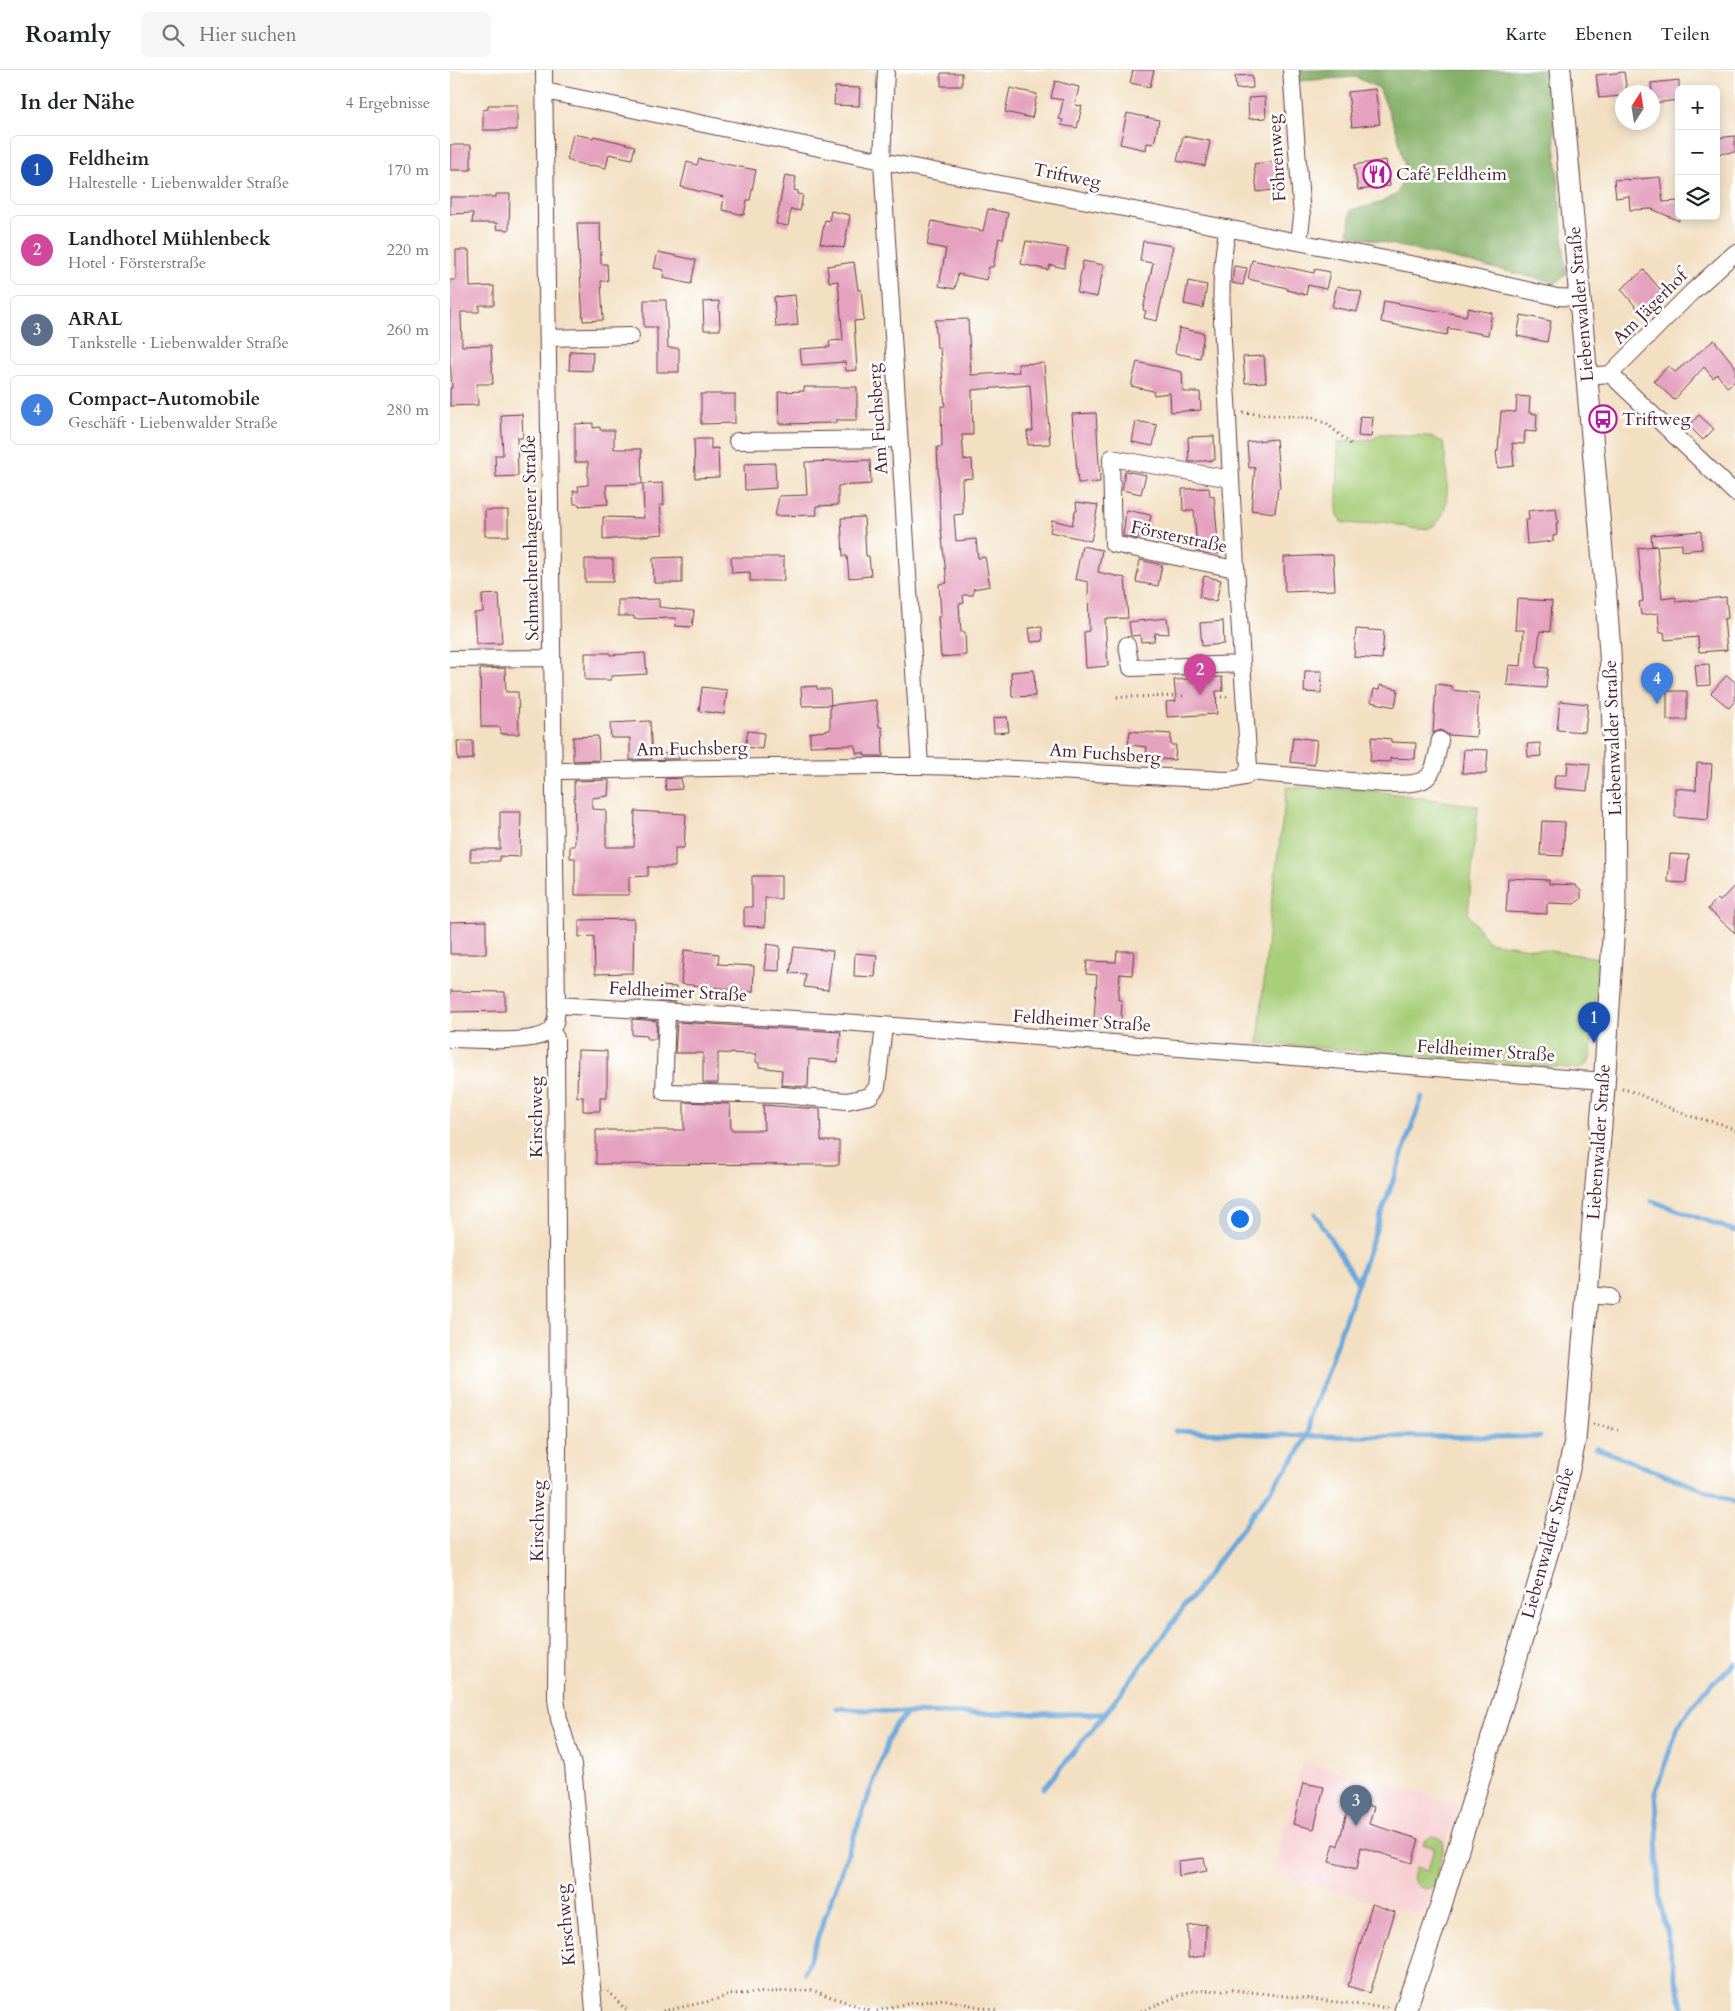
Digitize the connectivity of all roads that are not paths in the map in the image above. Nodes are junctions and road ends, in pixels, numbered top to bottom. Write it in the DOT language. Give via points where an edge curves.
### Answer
graph roads {
  1 [pos="544,70"];
  2 [pos="886,70"];
  3 [pos="1291,70"];
  4 [pos="1560,70"];
  5 [pos="545,92"];
  6 [pos="882,161"];
  7 [pos="1228,228"];
  8 [pos="1299,242"];
  9 [pos="1735,253"];
  10 [pos="1581,298"];
  11 [pos="632,336"];
  12 [pos="548,338"];
  13 [pos="1610,374"];
  14 [pos="1587,376"];
  15 [pos="899,439"];
  16 [pos="737,441"];
  17 [pos="1231,478"];
  18 [pos="1735,493"];
  19 [pos="1235,570"];
  20 [pos="1127,646"];
  21 [pos="552,658"];
  22 [pos="450,659"];
  23 [pos="1242,664"];
  24 [pos="1440,740"];
  25 [pos="920,766"];
  26 [pos="1248,769"];
  27 [pos="554,770"];
  28 [pos="558,1005"];
  29 [pos="667,1012"];
  30 [pos="884,1026"];
  31 [pos="550,1031"];
  32 [pos="450,1039"];
  33 [pos="1604,1084"];
  34 [pos="1588,1295"];
  35 [pos="1611,1297"];
  36 [pos="1399,2010"];
  37 [pos="594,2011"];
  1 -- 5 [label="street, Schmachtenhagener Straße"];
  2 -- 6 [label="street, Am Fuchsberg"];
  3 -- 8 [label="street, Föhrenweg" via="1302,217"];
  4 -- 10 [label="main road, Liebenwalder Straße"];
  5 -- 6 [label="street, Triftweg"];
  5 -- 12 [label="street, Schmachtenhagener Straße"];
  6 -- 7 [label="street, Triftweg"];
  6 -- 15 [label="street, Am Fuchsberg"];
  7 -- 8 [label="street, Triftweg"];
  7 -- 17 [label="street, Försterstraße" via="1224,245 1222,320"];
  8 -- 10 [label="street, Triftweg" via="1426,267 1557,298"];
  9 -- 13 [label="street, Am Jägerhof"];
  10 -- 14 [label="main road, Liebenwalder Straße"];
  11 -- 12 [label="street"];
  12 -- 21 [label="street, Schmachtenhagener Straße"];
  13 -- 14 [label="street"];
  13 -- 18 [label="street"];
  14 -- 33 [label="main road, Liebenwalder Straße" via="1610,652 1614,770 1615,907"];
  15 -- 16 [label="street"];
  15 -- 25 [label="street, Am Fuchsberg"];
  17 -- 19 [label="street, Försterstraße"];
  17 -- 19 [label="street, Försterstraße" via="1111,458 1113,544"];
  19 -- 23 [label="street, Försterstraße"];
  20 -- 23 [label="street" via="1131,668"];
  21 -- 22 [label="street"];
  21 -- 27 [label="street, Schmachtenhagener Straße"];
  23 -- 26 [label="street, Försterstraße"];
  24 -- 26 [label="street" via="1430,777 1408,784"];
  25 -- 26 [label="street, Am Fuchsberg" via="1230,780 1245,777"];
  25 -- 27 [label="street, Am Fuchsberg"];
  27 -- 28 [label="street, Schmachtenhagener Straße"];
  28 -- 29 [label="street, Feldheimer Straße"];
  28 -- 31 [label="street, Schmachtenhagener Straße"];
  29 -- 30 [label="street, Feldheimer Straße"];
  29 -- 30 [label="street" via="664,1092 782,1095 847,1101 870,1096 876,1088"];
  30 -- 33 [label="street, Feldheimer Straße"];
  31 -- 32 [label="street" via="524,1040"];
  31 -- 37 [label="street, Kirschweg" via="556,1038 556,1699 573,1765"];
  33 -- 34 [label="main road, Liebenwalder Straße"];
  34 -- 35 [label="street"];
  34 -- 36 [label="main road, Liebenwalder Straße" via="1578,1420 1558,1514 1420,1971"];
}
